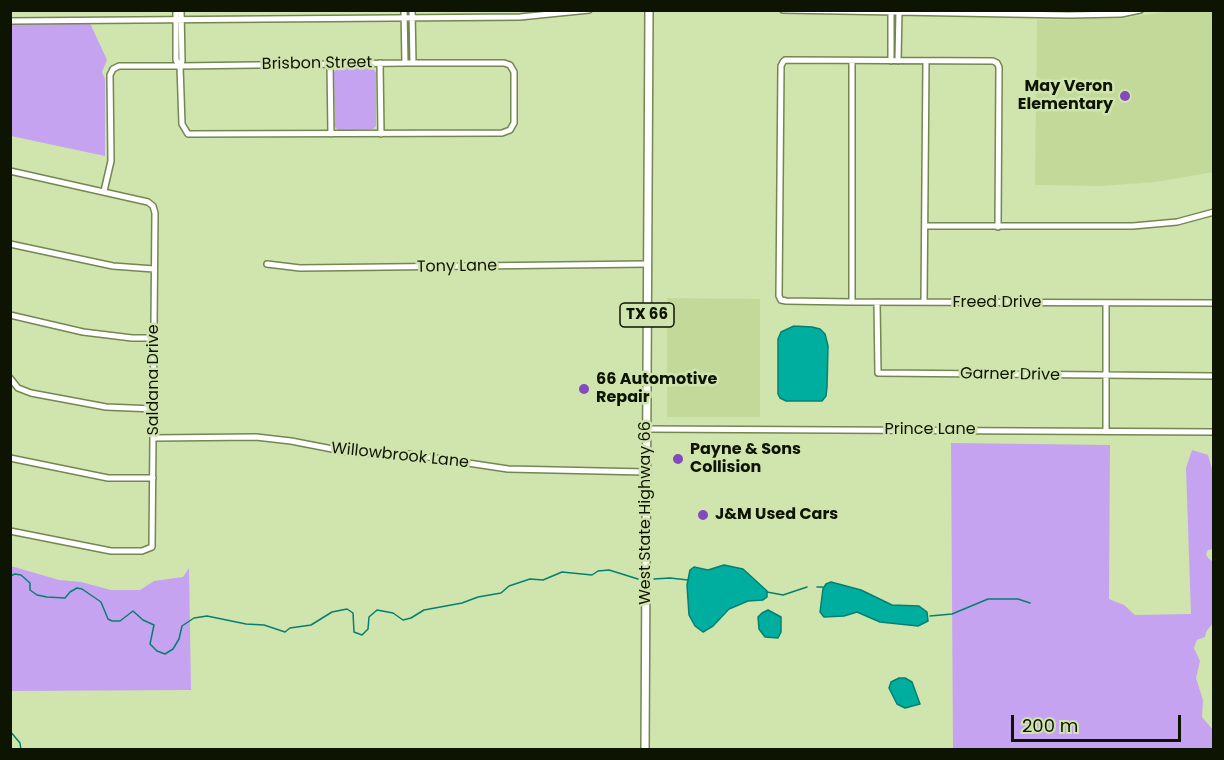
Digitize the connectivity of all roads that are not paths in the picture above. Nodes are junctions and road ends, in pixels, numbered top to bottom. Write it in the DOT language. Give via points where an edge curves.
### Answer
graph roads {
  1 [pos="176,10"];
  2 [pos="181,10"];
  3 [pos="352,10"];
  4 [pos="404,10"];
  5 [pos="411,10"];
  6 [pos="589,10"];
  7 [pos="649,10"];
  8 [pos="783,10"];
  9 [pos="1140,10"];
  10 [pos="891,11"];
  11 [pos="899,11"];
  12 [pos="1050,12"];
  13 [pos="404,18"];
  14 [pos="411,18"];
  15 [pos="352,19"];
  16 [pos="179,20"];
  17 [pos="10,21"];
  18 [pos="852,61"];
  19 [pos="895,61"];
  20 [pos="926,61"];
  21 [pos="380,63"];
  22 [pos="405,63"];
  23 [pos="412,63"];
  24 [pos="330,64"];
  25 [pos="180,66"];
  26 [pos="331,134"];
  27 [pos="381,134"];
  28 [pos="10,171"];
  29 [pos="104,191"];
  30 [pos="1214,212"];
  31 [pos="926,226"];
  32 [pos="998,227"];
  33 [pos="10,244"];
  34 [pos="267,264"];
  35 [pos="647,264"];
  36 [pos="154,269"];
  37 [pos="852,302"];
  38 [pos="877,302"];
  39 [pos="924,302"];
  40 [pos="1107,303"];
  41 [pos="1214,303"];
  42 [pos="10,315"];
  43 [pos="154,338"];
  44 [pos="1106,375"];
  45 [pos="1214,376"];
  46 [pos="10,378"];
  47 [pos="154,409"];
  48 [pos="646,429"];
  49 [pos="1106,431"];
  50 [pos="1214,432"];
  51 [pos="154,438"];
  52 [pos="10,458"];
  53 [pos="646,472"];
  54 [pos="153,478"];
  55 [pos="10,531"];
  56 [pos="645,750"];
  1 -- 16 [label="street"];
  2 -- 16 [label="street"];
  3 -- 15 [label="street"];
  4 -- 13 [label="street"];
  5 -- 14 [label="street"];
  6 -- 14 [label="street" via="520,17"];
  7 -- 35 [label="main road, West State Highway 66 / TX 66"];
  8 -- 10 [label="street"];
  9 -- 12 [label="street" via="1121,14"];
  10 -- 11 [label="street"];
  10 -- 19 [label="street"];
  11 -- 12 [label="street"];
  11 -- 19 [label="street"];
  13 -- 14 [label="street"];
  13 -- 15 [label="street"];
  13 -- 22 [label="street"];
  14 -- 23 [label="street"];
  15 -- 16 [label="street"];
  16 -- 17 [label="street"];
  16 -- 25 [label="street"];
  18 -- 19 [label="street"];
  18 -- 37 [label="street"];
  18 -- 37 [label="street, Freed Drive" via="785,60 781,66 779,284 782,300"];
  19 -- 20 [label="street"];
  20 -- 31 [label="street"];
  20 -- 32 [label="street" via="998,63"];
  21 -- 22 [label="street, Brisbon Street"];
  21 -- 24 [label="street, Brisbon Street"];
  21 -- 27 [label="street"];
  22 -- 23 [label="street, Brisbon Street"];
  23 -- 27 [label="street, Brisbon Street" via="510,65 514,72 514,123 502,133"];
  24 -- 25 [label="street, Brisbon Street"];
  24 -- 26 [label="street"];
  25 -- 26 [label="street" via="185,132"];
  25 -- 29 [label="street, Brisbon Street" via="122,66 110,75 111,161"];
  26 -- 27 [label="street"];
  28 -- 29 [label="street"];
  29 -- 36 [label="street, Saldana Drive" via="153,206"];
  30 -- 32 [label="street" via="1177,222 1133,226"];
  31 -- 32 [label="street"];
  31 -- 39 [label="street"];
  33 -- 36 [label="street" via="113,266"];
  34 -- 35 [label="street, Tony Lane" via="300,268"];
  35 -- 48 [label="main road, West State Highway 66 / TX 66"];
  36 -- 43 [label="street, Saldana Drive"];
  37 -- 38 [label="street, Freed Drive"];
  38 -- 39 [label="street, Freed Drive"];
  38 -- 44 [label="street, Garner Drive" via="878,373"];
  39 -- 40 [label="street, Freed Drive"];
  40 -- 41 [label="street, Freed Drive"];
  40 -- 44 [label="street"];
  42 -- 43 [label="street" via="83,332"];
  43 -- 47 [label="street, Saldana Drive"];
  44 -- 45 [label="street, Garner Drive"];
  44 -- 49 [label="street"];
  46 -- 47 [label="street" via="31,393 106,407"];
  47 -- 51 [label="street, Saldana Drive"];
  48 -- 49 [label="street, Prince Lane"];
  48 -- 53 [label="main road, West State Highway 66 / TX 66"];
  49 -- 50 [label="street, Prince Lane"];
  51 -- 53 [label="street, Willowbrook Lane" via="256,437 352,453 408,454 508,469"];
  51 -- 54 [label="street, Saldana Drive"];
  52 -- 54 [label="street" via="108,478"];
  53 -- 56 [label="main road, West State Highway 66 / TX 66"];
  54 -- 55 [label="street, Saldana Drive" via="152,547 142,551 111,551"];
}
